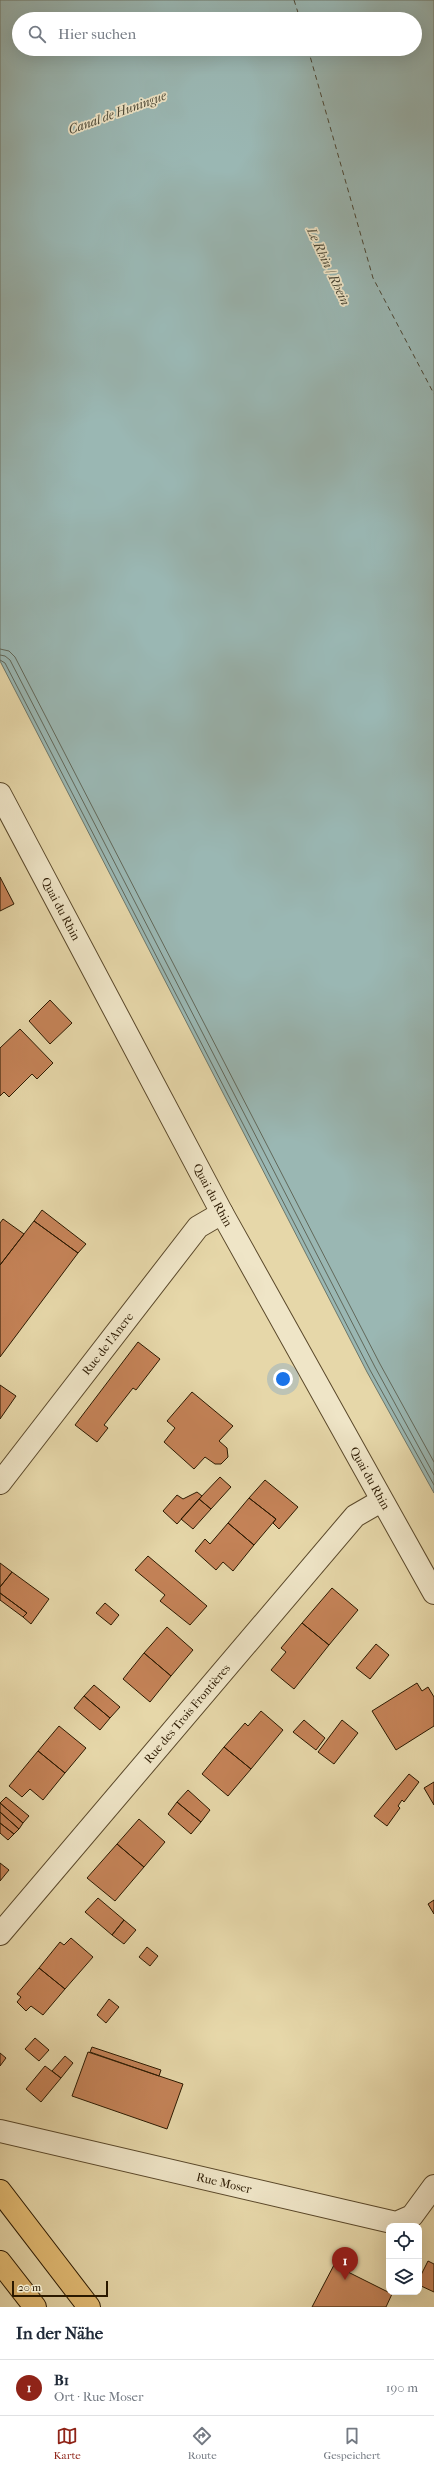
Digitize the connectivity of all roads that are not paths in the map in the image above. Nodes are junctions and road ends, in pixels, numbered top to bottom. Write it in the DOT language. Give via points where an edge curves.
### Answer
graph roads {
  1 [pos="0,794"];
  2 [pos="222,1213"];
  3 [pos="0,1483"];
  4 [pos="381,1501"];
  5 [pos="434,1592"];
  6 [pos="0,1934"];
  7 [pos="0,2131"];
  8 [pos="434,2186"];
  9 [pos="0,2191"];
  10 [pos="0,2262"];
  11 [pos="34,2307"];
  12 [pos="89,2307"];
  1 -- 2 [label="street, Quai du Rhin"];
  2 -- 3 [label="street, Rue de l'Ancre" via="198,1227"];
  2 -- 4 [label="street, Quai du Rhin"];
  4 -- 5 [label="street, Quai du Rhin"];
  4 -- 6 [label="street, Rue des Trois Frontières" via="356,1516"];
  7 -- 8 [label="street, Rue Moser" via="396,2223 412,2216"];
  9 -- 12 [label="main road"];
  10 -- 11 [label="main road"];
}
